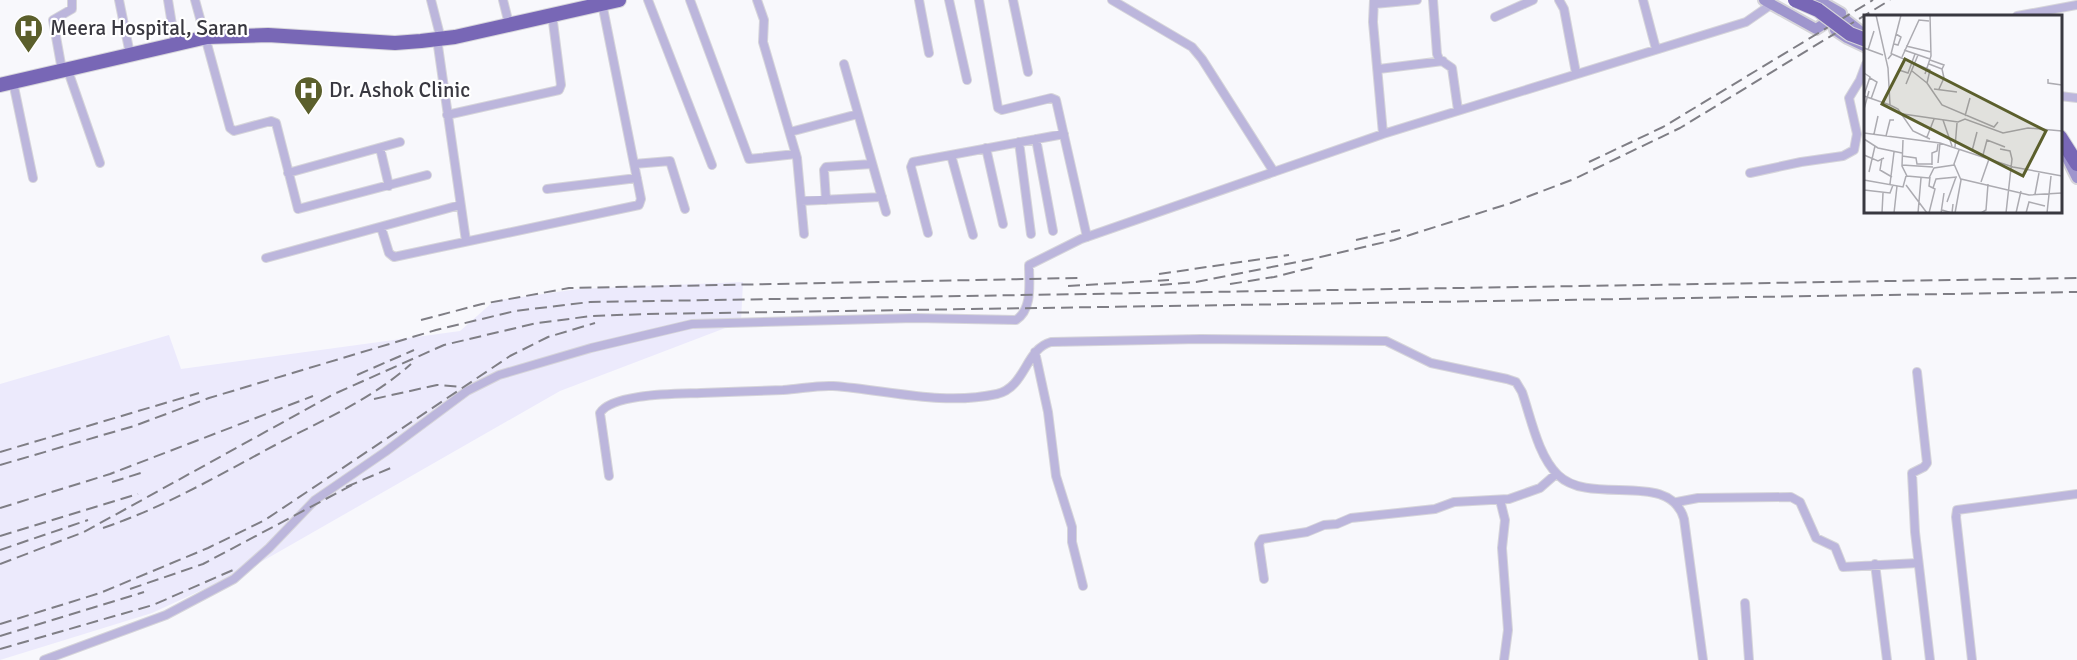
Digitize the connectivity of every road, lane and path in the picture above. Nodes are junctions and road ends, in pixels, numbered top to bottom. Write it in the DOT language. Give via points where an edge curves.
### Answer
graph roads {
  1 [pos="72,0"];
  2 [pos="119,0"];
  3 [pos="168,0"];
  4 [pos="195,0"];
  5 [pos="431,0"];
  6 [pos="504,0"];
  7 [pos="619,0"];
  8 [pos="648,0"];
  9 [pos="690,0"];
  10 [pos="757,0"];
  11 [pos="919,0"];
  12 [pos="949,0"];
  13 [pos="979,0"];
  14 [pos="1012,0"];
  15 [pos="1112,0"];
  16 [pos="1417,0"];
  17 [pos="1433,0"];
  18 [pos="1533,0"];
  19 [pos="1559,0"];
  20 [pos="1643,0"];
  21 [pos="1795,0"];
  22 [pos="1818,0"];
  23 [pos="1374,2"];
  24 [pos="1768,2"];
  25 [pos="602,3"];
  26 [pos="569,5"];
  27 [pos="2077,5"];
  28 [pos="552,14"];
  29 [pos="2022,15"];
  30 [pos="1495,17"];
  31 [pos="1842,18"];
  32 [pos="509,24"];
  33 [pos="1864,34"];
  34 [pos="207,37"];
  35 [pos="439,39"];
  36 [pos="1864,39"];
  37 [pos="175,43"];
  38 [pos="1864,45"];
  39 [pos="1656,49"];
  40 [pos="929,53"];
  41 [pos="130,54"];
  42 [pos="1444,61"];
  43 [pos="844,64"];
  44 [pos="64,69"];
  45 [pos="1378,69"];
  46 [pos="1864,70"];
  47 [pos="1028,72"];
  48 [pos="1576,73"];
  49 [pos="966,80"];
  50 [pos="7,83"];
  51 [pos="2062,96"];
  52 [pos="2077,98"];
  53 [pos="1458,110"];
  54 [pos="858,114"];
  55 [pos="447,115"];
  56 [pos="2062,130"];
  57 [pos="790,132"];
  58 [pos="1064,134"];
  59 [pos="1383,134"];
  60 [pos="1036,139"];
  61 [pos="2062,139"];
  62 [pos="400,142"];
  63 [pos="1018,142"];
  64 [pos="380,148"];
  65 [pos="986,148"];
  66 [pos="2062,150"];
  67 [pos="2077,153"];
  68 [pos="796,154"];
  69 [pos="951,155"];
  70 [pos="100,163"];
  71 [pos="634,164"];
  72 [pos="872,164"];
  73 [pos="2077,164"];
  74 [pos="712,165"];
  75 [pos="1274,172"];
  76 [pos="288,173"];
  77 [pos="1750,173"];
  78 [pos="427,175"];
  79 [pos="33,178"];
  80 [pos="637,178"];
  81 [pos="2077,178"];
  82 [pos="389,186"];
  83 [pos="548,189"];
  84 [pos="882,197"];
  85 [pos="826,200"];
  86 [pos="801,201"];
  87 [pos="460,205"];
  88 [pos="685,208"];
  89 [pos="886,212"];
  90 [pos="1003,224"];
  91 [pos="381,227"];
  92 [pos="1053,231"];
  93 [pos="928,232"];
  94 [pos="804,234"];
  95 [pos="1031,234"];
  96 [pos="973,235"];
  97 [pos="1087,237"];
  98 [pos="466,241"];
  99 [pos="266,258"];
  100 [pos="1035,352"];
  101 [pos="1917,372"];
  102 [pos="1557,474"];
  103 [pos="609,476"];
  104 [pos="2077,494"];
  105 [pos="1500,500"];
  106 [pos="1677,502"];
  107 [pos="1918,563"];
  108 [pos="1875,564"];
  109 [pos="1264,579"];
  110 [pos="1083,586"];
  111 [pos="1745,603"];
  112 [pos="44,660"];
  113 [pos="1504,660"];
  114 [pos="1703,660"];
  115 [pos="1749,660"];
  116 [pos="1887,660"];
  117 [pos="1930,660"];
  118 [pos="1972,660"];
  1 -- 44 [label="street" via="72,9 53,20"];
  2 -- 41 [label="street"];
  3 -- 37 [label="street"];
  4 -- 34 [label="street"];
  5 -- 35 [label="street"];
  6 -- 32 [label="street"];
  7 -- 25 [label="highway"];
  8 -- 74 [label="street"];
  9 -- 68 [label="street" via="749,159"];
  10 -- 57 [label="street" via="764,21 763,42"];
  11 -- 40 [label="street"];
  12 -- 49 [label="street"];
  13 -- 58 [label="street" via="998,108 1053,98"];
  14 -- 47 [label="street"];
  15 -- 75 [label="street" via="1192,47"];
  16 -- 23 [label="street"];
  17 -- 42 [label="street" via="1437,54"];
  18 -- 30 [label="street"];
  19 -- 48 [label="street"];
  20 -- 39 [label="street"];
  21 -- 36 [label="highway, bridge"];
  22 -- 31 [label="street"];
  23 -- 45 [label="street"];
  24 -- 31 [label="street" via="1816,29"];
  24 -- 39 [label="street" via="1746,22"];
  25 -- 26 [label="highway"];
  25 -- 71 [label="street"];
  26 -- 28 [label="highway"];
  27 -- 29 [label="street"];
  28 -- 32 [label="highway"];
  28 -- 55 [label="street" via="559,90"];
  31 -- 33 [label="street"];
  31 -- 38 [label="street" via="1835,30"];
  32 -- 35 [label="highway"];
  34 -- 35 [label="highway" via="268,34 395,43"];
  34 -- 37 [label="highway"];
  34 -- 76 [label="street" via="230,128 234,131 276,123"];
  35 -- 55 [label="street"];
  37 -- 41 [label="highway"];
  39 -- 48 [label="street"];
  41 -- 44 [label="highway"];
  42 -- 45 [label="street"];
  42 -- 53 [label="street" via="1452,68"];
  43 -- 54 [label="street"];
  44 -- 50 [label="highway"];
  44 -- 70 [label="street"];
  45 -- 59 [label="street"];
  46 -- 77 [label="street" via="1849,98 1857,134 1854,150 1843,156"];
  48 -- 53 [label="street"];
  50 -- 79 [label="street"];
  51 -- 52 [label="street"];
  53 -- 59 [label="street"];
  54 -- 57 [label="street"];
  54 -- 72 [label="street"];
  55 -- 87 [label="street"];
  56 -- 67 [label="street"];
  57 -- 68 [label="street"];
  58 -- 60 [label="street"];
  58 -- 97 [label="street"];
  59 -- 75 [label="street"];
  60 -- 63 [label="street"];
  60 -- 92 [label="street"];
  61 -- 73 [label="highway"];
  62 -- 64 [label="street"];
  63 -- 65 [label="street"];
  63 -- 95 [label="street"];
  64 -- 76 [label="street"];
  64 -- 82 [label="street"];
  65 -- 69 [label="street"];
  65 -- 90 [label="street"];
  66 -- 81 [label="street"];
  68 -- 86 [label="street"];
  69 -- 93 [label="street" via="911,165"];
  69 -- 96 [label="street"];
  71 -- 80 [label="street"];
  71 -- 88 [label="street" via="670,161"];
  72 -- 84 [label="street"];
  72 -- 85 [label="street" via="826,167"];
  75 -- 97 [label="street"];
  76 -- 82 [label="street" via="300,210"];
  78 -- 82 [label="street"];
  80 -- 83 [label="street"];
  80 -- 98 [label="street" via="641,201 635,207"];
  84 -- 85 [label="street"];
  84 -- 89 [label="street"];
  85 -- 86 [label="street"];
  86 -- 94 [label="street"];
  87 -- 91 [label="street"];
  87 -- 98 [label="street"];
  91 -- 98 [label="street" via="389,253 394,256"];
  91 -- 99 [label="street"];
  97 -- 112 [label="street" via="1029,265 1028,302 1023,315 1012,321 915,318 692,324 591,348 488,379 467,390 315,500 234,579 166,615"];
  100 -- 102 [label="street" via="1042,345 1056,342 1393,342 1431,363 1516,382 1547,459"];
  100 -- 103 [label="street" via="1021,377 997,394 948,398 820,387 671,394 614,404 600,413"];
  100 -- 110 [label="street" via="1056,476 1072,527"];
  101 -- 107 [label="street" via="1927,463 1912,473"];
  102 -- 105 [label="street" via="1531,492"];
  102 -- 106 [label="street" via="1582,487 1658,493"];
  104 -- 118 [label="street" via="1957,510"];
  105 -- 109 [label="street" via="1454,502 1435,509 1351,518 1309,532 1262,539 1259,544"];
  105 -- 113 [label="street" via="1505,520 1502,548 1508,630"];
  106 -- 108 [label="street" via="1698,498 1795,498 1816,538 1835,547 1843,567"];
  106 -- 114 [label="street" via="1684,519"];
  107 -- 108 [label="street"];
  107 -- 117 [label="street"];
  108 -- 116 [label="street"];
  111 -- 115 [label="street"];
}
